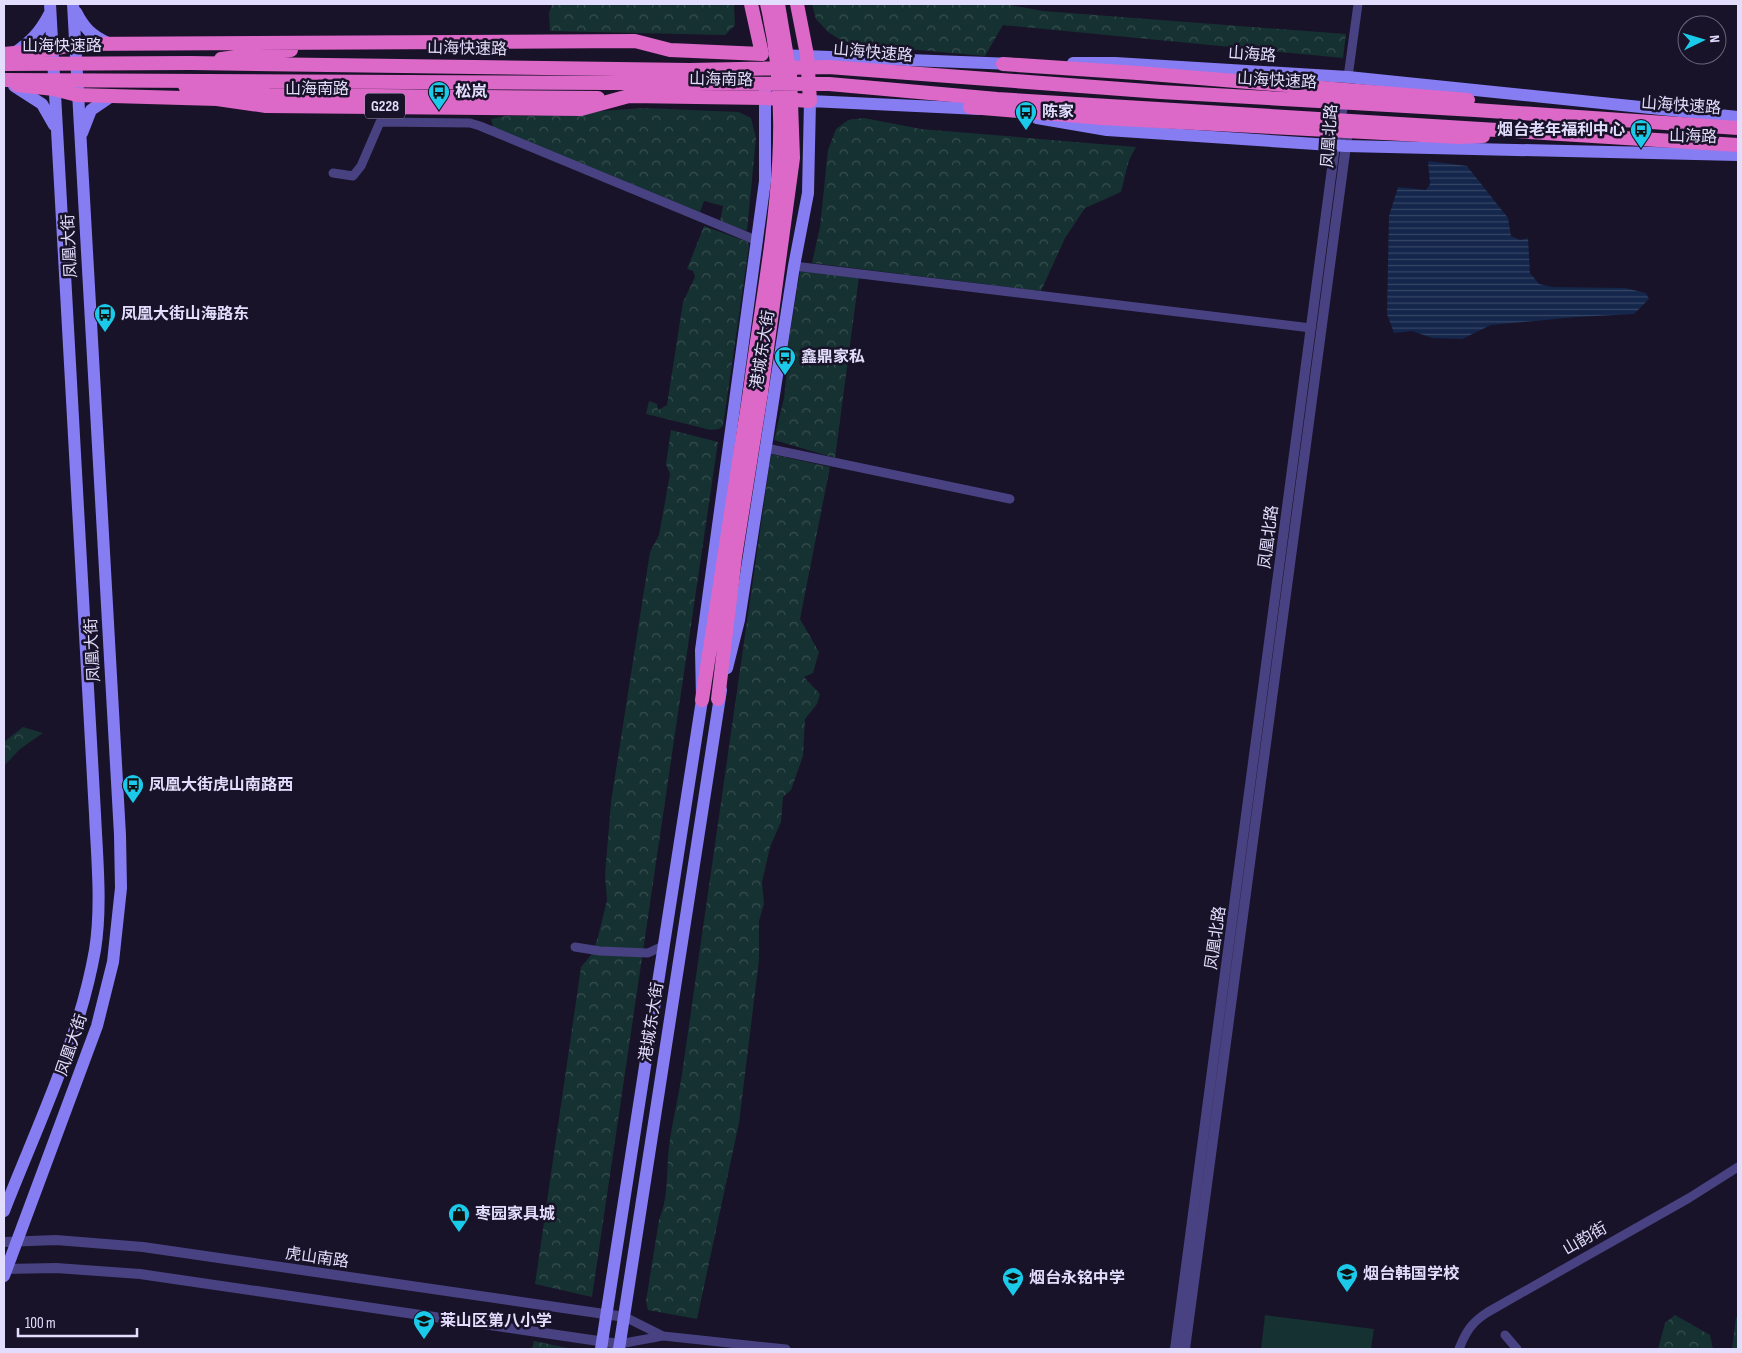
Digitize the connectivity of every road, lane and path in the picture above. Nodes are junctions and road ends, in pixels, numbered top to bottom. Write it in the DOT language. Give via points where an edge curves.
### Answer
graph roads {
  1 [pos="751,4"];
  2 [pos="767,4"];
  3 [pos="778,4"];
  4 [pos="797,4"];
  5 [pos="1358,4"];
  6 [pos="74,6"];
  7 [pos="50,8"];
  8 [pos="76,44"];
  9 [pos="111,44"];
  10 [pos="54,49"];
  11 [pos="670,50"];
  12 [pos="762,54"];
  13 [pos="806,55"];
  14 [pos="7,57"];
  15 [pos="190,63"];
  16 [pos="1003,64"];
  17 [pos="1348,78"];
  18 [pos="145,82"];
  19 [pos="6,83"];
  20 [pos="54,89"];
  21 [pos="78,95"];
  22 [pos="113,95"];
  23 [pos="629,96"];
  24 [pos="765,98"];
  25 [pos="810,100"];
  26 [pos="970,108"];
  27 [pos="1738,117"];
  28 [pos="1693,125"];
  29 [pos="1738,128"];
  30 [pos="57,134"];
  31 [pos="1564,134"];
  32 [pos="80,141"];
  33 [pos="1738,145"];
  34 [pos="1341,146"];
  35 [pos="1738,154"];
  36 [pos="333,173"];
  37 [pos="758,241"];
  38 [pos="794,266"];
  39 [pos="1311,328"];
  40 [pos="755,392"];
  41 [pos="766,448"];
  42 [pos="1010,499"];
  43 [pos="718,699"];
  44 [pos="702,700"];
  45 [pos="575,946"];
  46 [pos="663,946"];
  47 [pos="1738,1167"];
  48 [pos="4,1211"];
  49 [pos="18,1241"];
  50 [pos="4,1242"];
  51 [pos="5,1272"];
  52 [pos="607,1316"];
  53 [pos="625,1317"];
  54 [pos="1504,1335"];
  55 [pos="663,1336"];
  56 [pos="601,1346"];
  57 [pos="619,1347"];
  58 [pos="786,1349"];
  59 [pos="1175,1349"];
  60 [pos="1185,1349"];
  61 [pos="1459,1349"];
  62 [pos="1517,1349"];
  1 -- 12 [label="highway, 港城东大街"];
  2 -- 40 [label="highway, 港城东大街, bridge" via="779,72 781,158"];
  3 -- 40 [label="highway, 港城东大街, bridge" via="790,75 793,158"];
  4 -- 13 [label="highway, 港城东大街"];
  5 -- 17 [label="street"];
  6 -- 8 [label="main road, 凤凰大街"];
  6 -- 9 [label="main road" via="88,32"];
  7 -- 10 [label="main road, 凤凰大街"];
  7 -- 14 [label="main road" via="39,33"];
  8 -- 9 [label="highway, 山海南路"];
  8 -- 10 [label="highway, 山海南路"];
  8 -- 21 [label="main road, 凤凰大街"];
  9 -- 11 [label="highway, 山海南路" via="635,41"];
  10 -- 14 [label="highway, 山海南路"];
  10 -- 20 [label="main road, 凤凰大街"];
  11 -- 12 [label="highway, 山海南路"];
  11 -- 15 [label="highway, bridge" via="305,48"];
  12 -- 13 [label="main road, 山海路"];
  12 -- 24 [label="main road, 港城东大街"];
  13 -- 16 [label="main road, 山海路"];
  13 -- 25 [label="highway, 港城东大街"];
  14 -- 15 [label="highway, 山海快速路, bridge"];
  15 -- 28 [label="highway, 山海快速路, bridge" via="690,70 828,67 1161,92"];
  16 -- 17 [label="main road, 山海路" via="1115,62"];
  16 -- 28 [label="highway, bridge" via="1526,105"];
  17 -- 27 [label="main road, 山海路"];
  17 -- 34 [label="street, 凤凰北路"];
  18 -- 19 [label="highway, 山海快速路, bridge"];
  18 -- 23 [label="highway, bridge" via="269,95 575,99"];
  18 -- 31 [label="highway, 山海快速路, bridge" via="829,84 997,99"];
  19 -- 20 [label="highway, 山海南路 / G228"];
  19 -- 30 [label="main road" via="42,104"];
  20 -- 21 [label="highway, 山海南路 / G228"];
  20 -- 30 [label="main road, 凤凰大街"];
  21 -- 22 [label="highway, 山海南路 / G228"];
  21 -- 32 [label="main road, 凤凰大街"];
  22 -- 23 [label="highway, 山海南路 / G228" via="217,99 266,106 581,109"];
  22 -- 32 [label="main road" via="91,110"];
  23 -- 24 [label="highway, 山海南路 / G228"];
  24 -- 25 [label="highway, 山海南路 / G228"];
  24 -- 37 [label="main road, 港城东大街" via="765,180"];
  25 -- 26 [label="main road, 山海路"];
  25 -- 38 [label="main road, 港城东大街" via="808,193"];
  26 -- 31 [label="highway, bridge" via="1459,137"];
  26 -- 34 [label="main road, 山海路" via="1108,130"];
  28 -- 29 [label="highway, 山海快速路, bridge"];
  30 -- 48 [label="main road, 凤凰大街" via="98,895 95,940 79,1021"];
  31 -- 33 [label="highway, 山海快速路, bridge"];
  32 -- 49 [label="main road, 凤凰大街" via="120,825 120,888 112,962 97,1026"];
  34 -- 35 [label="main road, 山海路"];
  34 -- 39 [label="street, 凤凰北路"];
  34 -- 60 [label="street, 凤凰北路"];
  36 -- 37 [label="street" via="353,176 380,122 470,124"];
  37 -- 44 [label="main road, 港城东大街" via="701,650"];
  38 -- 39 [label="street"];
  38 -- 41 [label="main road, 港城东大街"];
  39 -- 59 [label="street, 凤凰北路"];
  40 -- 43 [label="highway, 港城东大街"];
  40 -- 44 [label="highway, 港城东大街"];
  41 -- 42 [label="street"];
  41 -- 43 [label="main road, 港城东大街" via="739,620"];
  43 -- 53 [label="main road, 港城东大街"];
  44 -- 46 [label="main road, 港城东大街"];
  45 -- 46 [label="street" via="600,951 648,953"];
  46 -- 52 [label="main road, 港城东大街"];
  47 -- 61 [label="street, 山韵街" via="1474,1321"];
  49 -- 50 [label="street, 虎山南路"];
  49 -- 51 [label="main road, 凤凰大街"];
  49 -- 52 [label="street, 虎山南路" via="56,1240 144,1247"];
  51 -- 56 [label="street" via="56,1268 140,1274"];
  52 -- 53 [label="street, 虎山南路"];
  52 -- 56 [label="main road, 港城东大街"];
  53 -- 55 [label="street"];
  53 -- 57 [label="main road, 港城东大街"];
  54 -- 62 [label="street"];
  55 -- 57 [label="street"];
  55 -- 58 [label="street"];
  56 -- 57 [label="street"];
}
